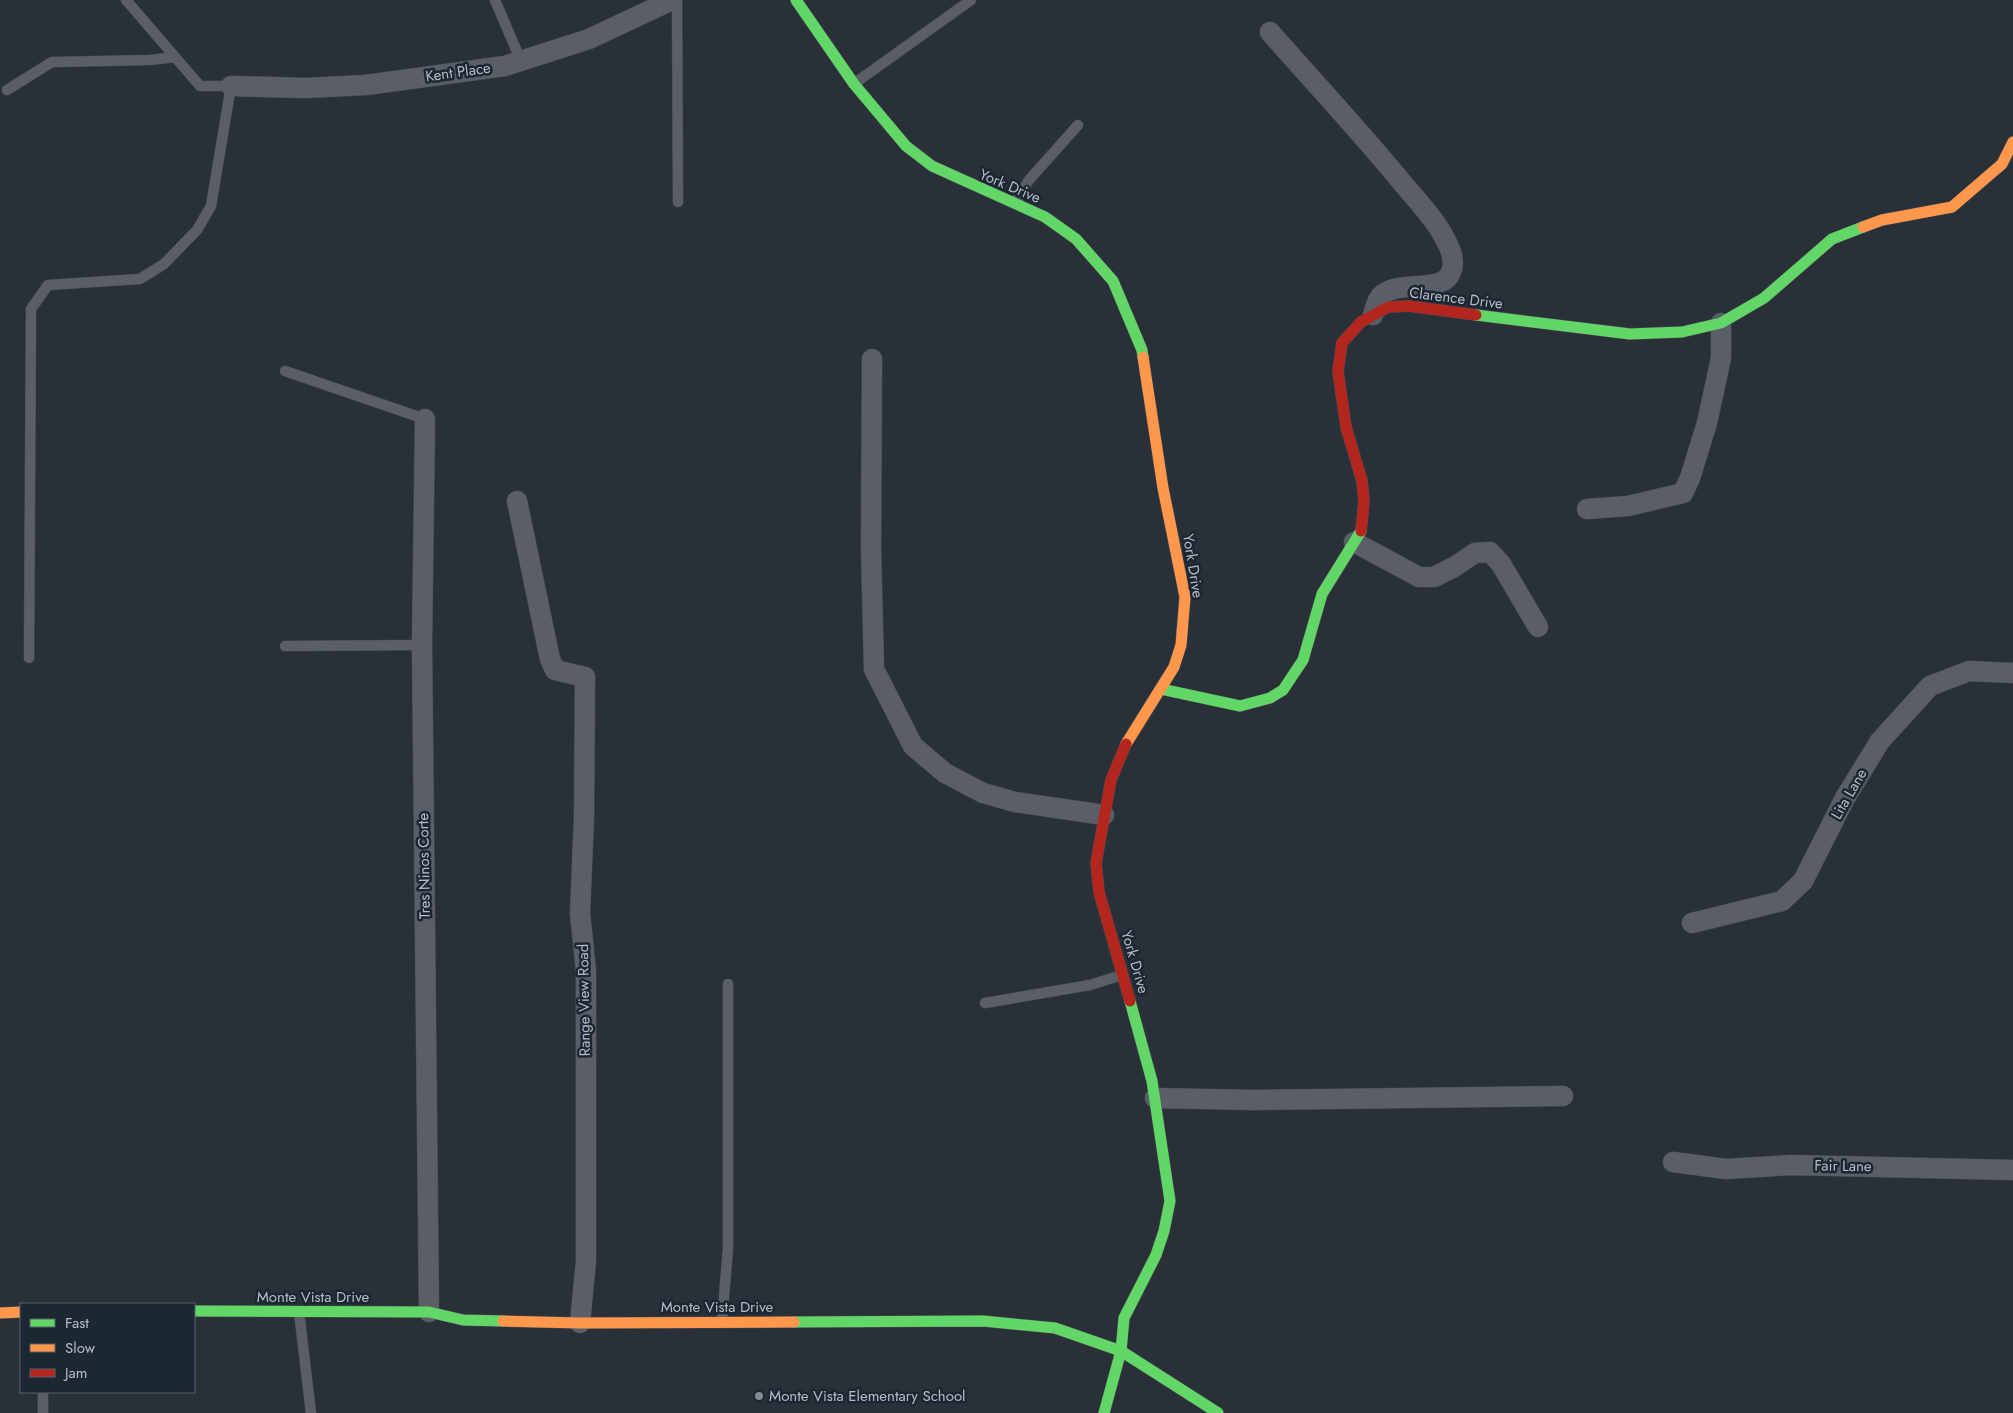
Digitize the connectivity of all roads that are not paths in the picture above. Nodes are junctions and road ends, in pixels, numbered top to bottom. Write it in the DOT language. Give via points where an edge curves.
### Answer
graph roads {
  1 [pos="126,0"];
  2 [pos="495,0"];
  3 [pos="672,0"];
  4 [pos="677,0"];
  5 [pos="796,0"];
  6 [pos="971,0"];
  7 [pos="1270,32"];
  8 [pos="175,57"];
  9 [pos="521,61"];
  10 [pos="854,84"];
  11 [pos="231,86"];
  12 [pos="7,90"];
  13 [pos="1078,125"];
  14 [pos="2013,142"];
  15 [pos="678,202"];
  16 [pos="1014,204"];
  17 [pos="1373,315"];
  18 [pos="1721,323"];
  19 [pos="872,359"];
  20 [pos="285,371"];
  21 [pos="425,419"];
  22 [pos="517,501"];
  23 [pos="1587,509"];
  24 [pos="1354,542"];
  25 [pos="1538,627"];
  26 [pos="422,645"];
  27 [pos="285,646"];
  28 [pos="29,658"];
  29 [pos="2013,673"];
  30 [pos="1161,689"];
  31 [pos="1104,815"];
  32 [pos="1692,923"];
  33 [pos="1123,975"];
  34 [pos="728,984"];
  35 [pos="985,1003"];
  36 [pos="1563,1096"];
  37 [pos="1155,1098"];
  38 [pos="1673,1162"];
  39 [pos="2013,1170"];
  40 [pos="195,1311"];
  41 [pos="20,1312"];
  42 [pos="299,1312"];
  43 [pos="429,1312"];
  44 [pos="0,1313"];
  45 [pos="724,1322"];
  46 [pos="580,1323"];
  47 [pos="1121,1351"];
  48 [pos="44,1393"];
  49 [pos="43,1413"];
  50 [pos="311,1413"];
  51 [pos="1104,1413"];
  52 [pos="1218,1413"];
  1 -- 8 [label="lane"];
  2 -- 9 [label="lane"];
  3 -- 9 [label="street, Kent Place" via="589,39"];
  4 -- 15 [label="lane"];
  5 -- 10 [label="street, York Drive"];
  6 -- 10 [label="lane"];
  7 -- 17 [label="street" via="1376,150 1439,229 1451,253 1454,264 1444,282 1394,289 1376,302"];
  8 -- 11 [label="lane" via="200,86"];
  8 -- 12 [label="lane" via="52,62"];
  9 -- 11 [label="street, Kent Place" via="366,85 305,88"];
  10 -- 16 [label="street, York Drive" via="906,146 932,166"];
  11 -- 28 [label="lane" via="211,206 197,230 164,264 140,280 48,285 31,309"];
  13 -- 16 [label="lane" via="1029,180"];
  14 -- 18 [label="street, Clarence Drive" via="2002,164 1952,207 1882,220 1832,238 1764,298"];
  16 -- 30 [label="street, York Drive" via="1044,217 1076,239 1113,281 1142,350 1185,597 1181,645 1174,667"];
  17 -- 18 [label="street, Clarence Drive" via="1388,307 1409,306 1630,334 1682,332"];
  17 -- 24 [label="street, Clarence Drive" via="1360,322 1342,343 1338,371 1346,427 1362,481 1364,501 1360,531"];
  18 -- 23 [label="street" via="1721,358 1706,423 1683,493 1628,506"];
  19 -- 31 [label="street" via="874,669 913,746 945,773 984,793 1015,802"];
  20 -- 21 [label="lane"];
  21 -- 26 [label="street, Tres Ninos Corte"];
  22 -- 46 [label="street, Range View Road" via="550,659 555,670 585,677 580,913 586,971 586,1261"];
  24 -- 25 [label="street" via="1419,577 1434,577 1475,553 1490,552 1501,564"];
  24 -- 30 [label="street, Clarence Drive" via="1322,594 1303,660 1283,690 1270,698 1240,706"];
  26 -- 27 [label="lane"];
  26 -- 43 [label="street, Tres Ninos Corte"];
  29 -- 32 [label="street, Lita Lane" via="1969,671 1930,686 1880,741 1845,798 1802,881 1782,901"];
  30 -- 31 [label="street, York Drive" via="1124,747 1111,780"];
  31 -- 33 [label="street, York Drive" via="1096,863 1099,892"];
  33 -- 35 [label="lane" via="1090,985"];
  33 -- 37 [label="street, York Drive"];
  34 -- 45 [label="lane" via="728,1248"];
  36 -- 37 [label="street"];
  37 -- 47 [label="street, York Drive" via="1170,1201 1156,1255 1124,1318"];
  38 -- 39 [label="street, Fair Lane" via="1726,1169 1791,1165"];
  40 -- 42 [label="street, Monte Vista Drive"];
  41 -- 44 [label="street"];
  42 -- 43 [label="street, Monte Vista Drive"];
  42 -- 50 [label="lane"];
  43 -- 46 [label="street, Monte Vista Drive" via="463,1320"];
  45 -- 46 [label="street, Monte Vista Drive"];
  45 -- 47 [label="street, Monte Vista Drive" via="984,1321 1055,1328"];
  47 -- 51 [label="street, York Drive"];
  47 -- 52 [label="street, Monte Vista Drive"];
  48 -- 49 [label="lane"];
}
